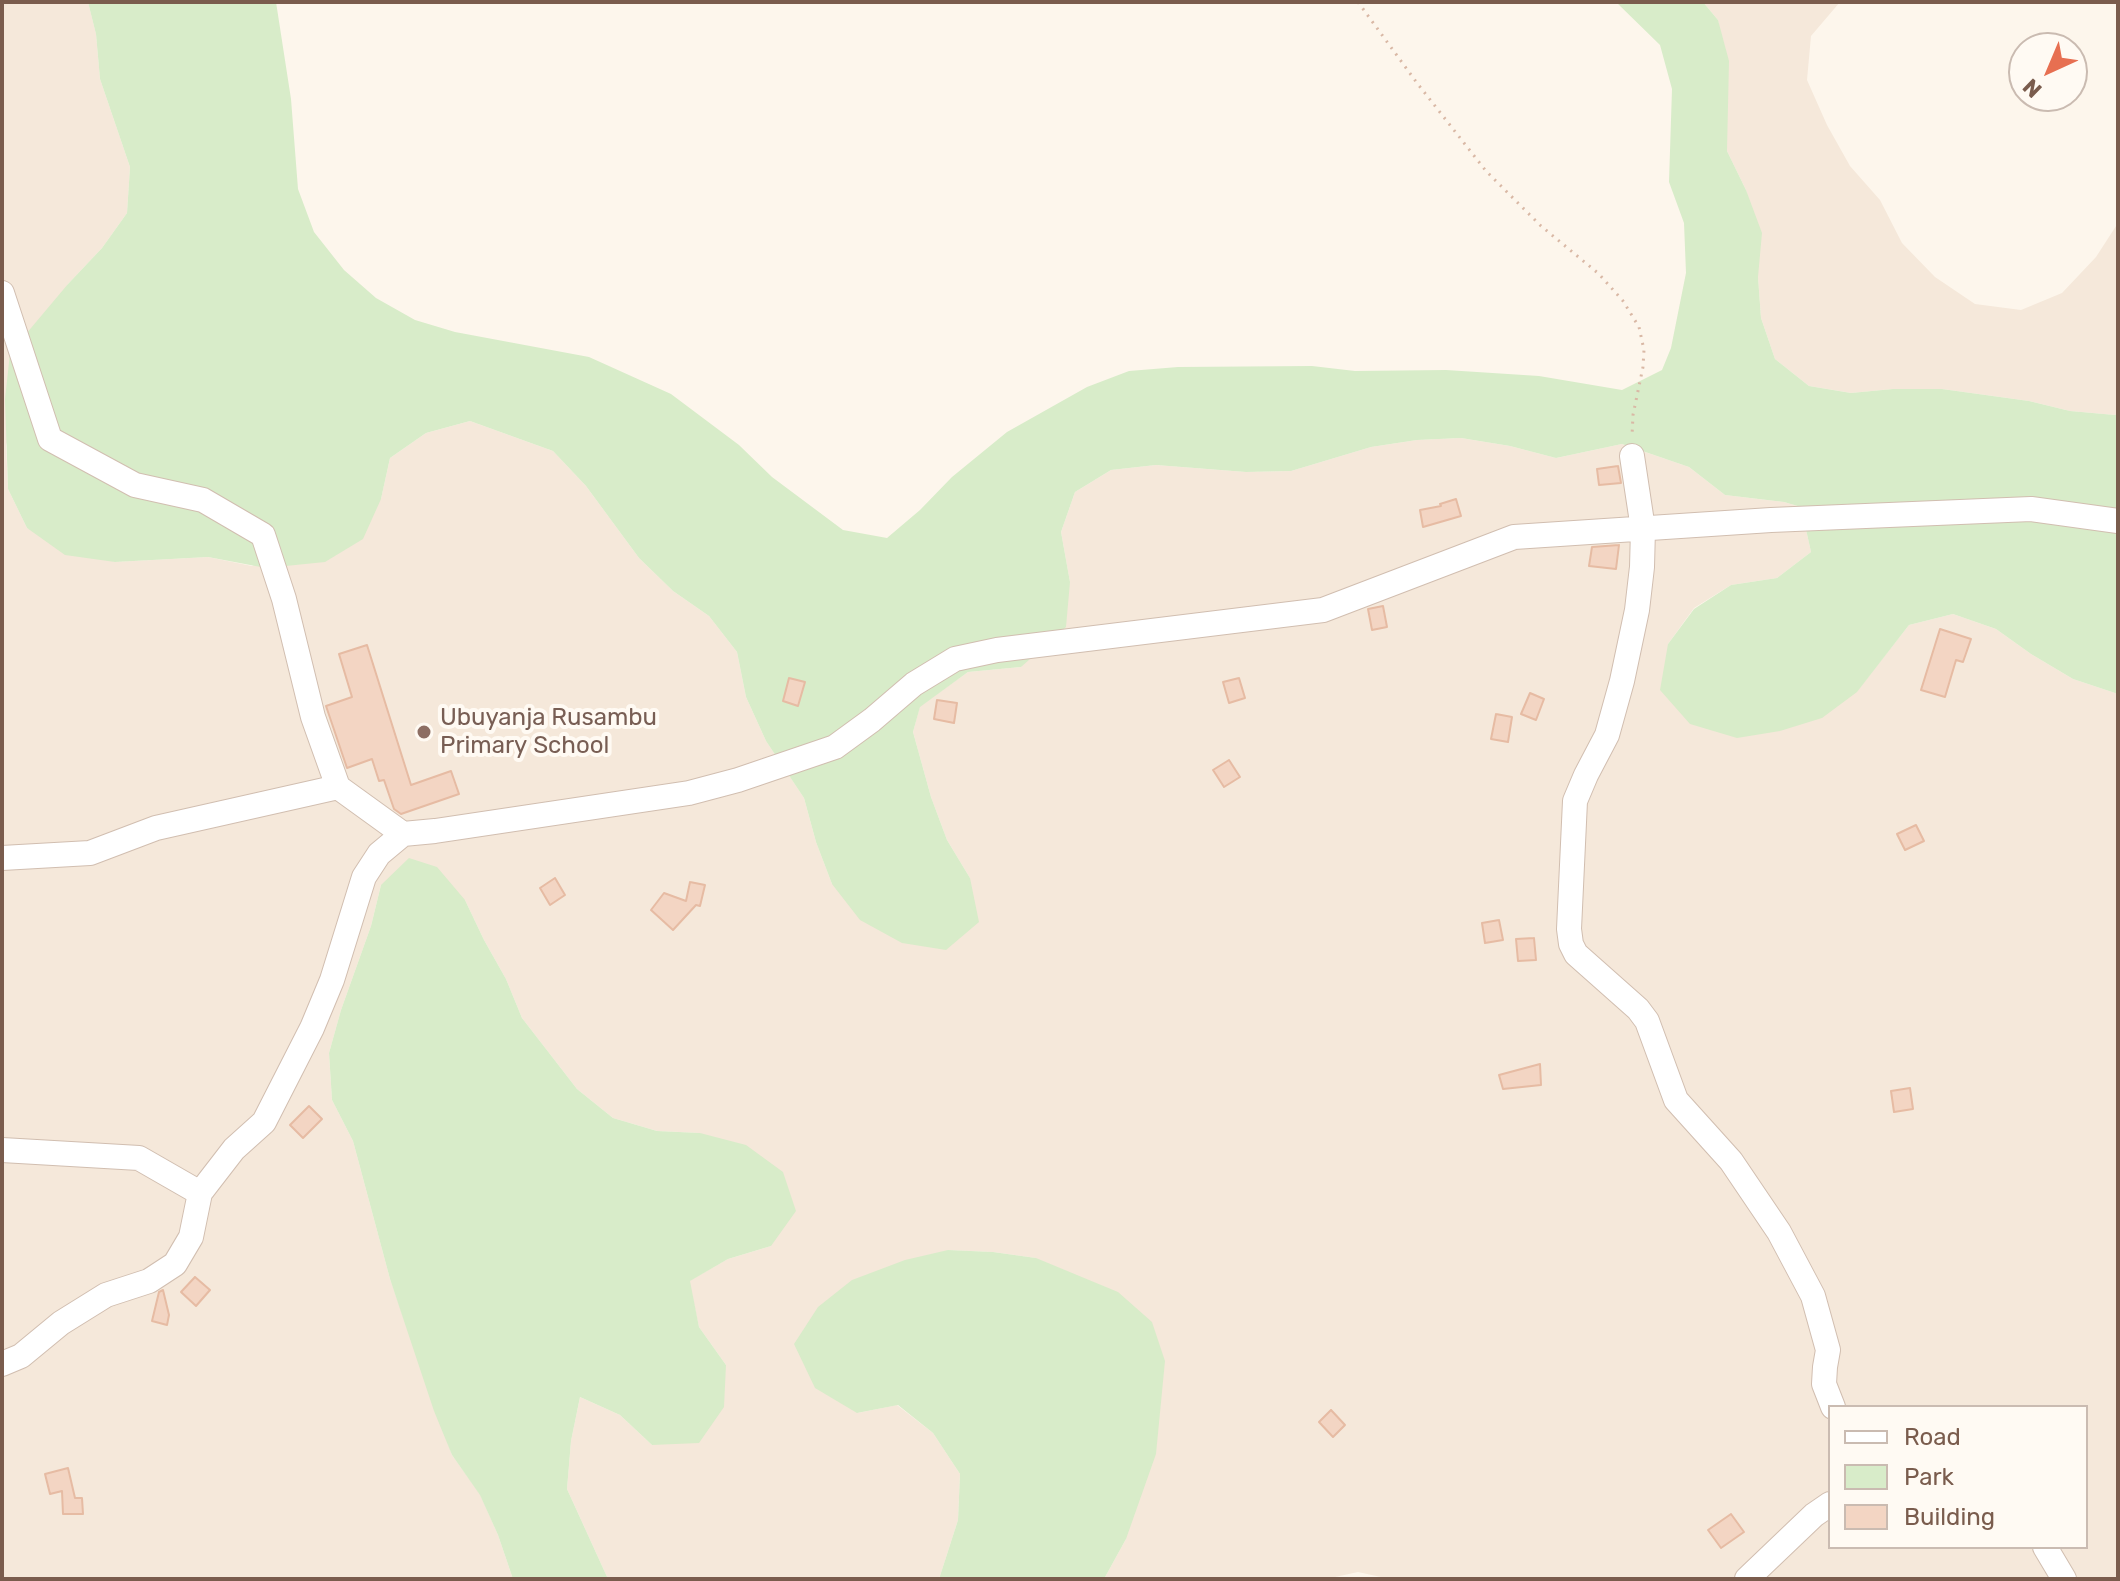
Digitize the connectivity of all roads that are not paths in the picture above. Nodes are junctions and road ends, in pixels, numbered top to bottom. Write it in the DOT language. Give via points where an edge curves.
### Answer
graph roads {
  1 [pos="2,293"];
  2 [pos="1632,456"];
  3 [pos="2118,521"];
  4 [pos="1643,529"];
  5 [pos="338,787"];
  6 [pos="403,834"];
  7 [pos="2,858"];
  8 [pos="2,1150"];
  9 [pos="200,1193"];
  10 [pos="2,1364"];
  11 [pos="1832,1405"];
  12 [pos="1828,1505"];
  13 [pos="2046,1549"];
  14 [pos="1747,1579"];
  15 [pos="2064,1579"];
  1 -- 5 [label="street" via="50,439 135,485 203,500 263,535"];
  2 -- 4 [label="street"];
  3 -- 4 [label="street" via="2031,509"];
  4 -- 6 [label="street" via="1514,537 1323,610 955,659 914,684 835,747 738,780 689,793"];
  4 -- 11 [label="street" via="1637,610 1622,681 1607,735 1575,801 1571,944 1647,1021 1676,1100 1731,1161 1779,1232 1813,1296 1828,1350 1824,1384"];
  5 -- 6 [label="street"];
  5 -- 7 [label="street" via="156,828 90,853"];
  6 -- 9 [label="street" via="379,854 364,877 332,980 264,1122 234,1149"];
  8 -- 9 [label="street" via="139,1158"];
  9 -- 10 [label="street" via="191,1237 175,1264 149,1281 106,1295"];
  12 -- 14 [label="street"];
  13 -- 15 [label="street"];
}
